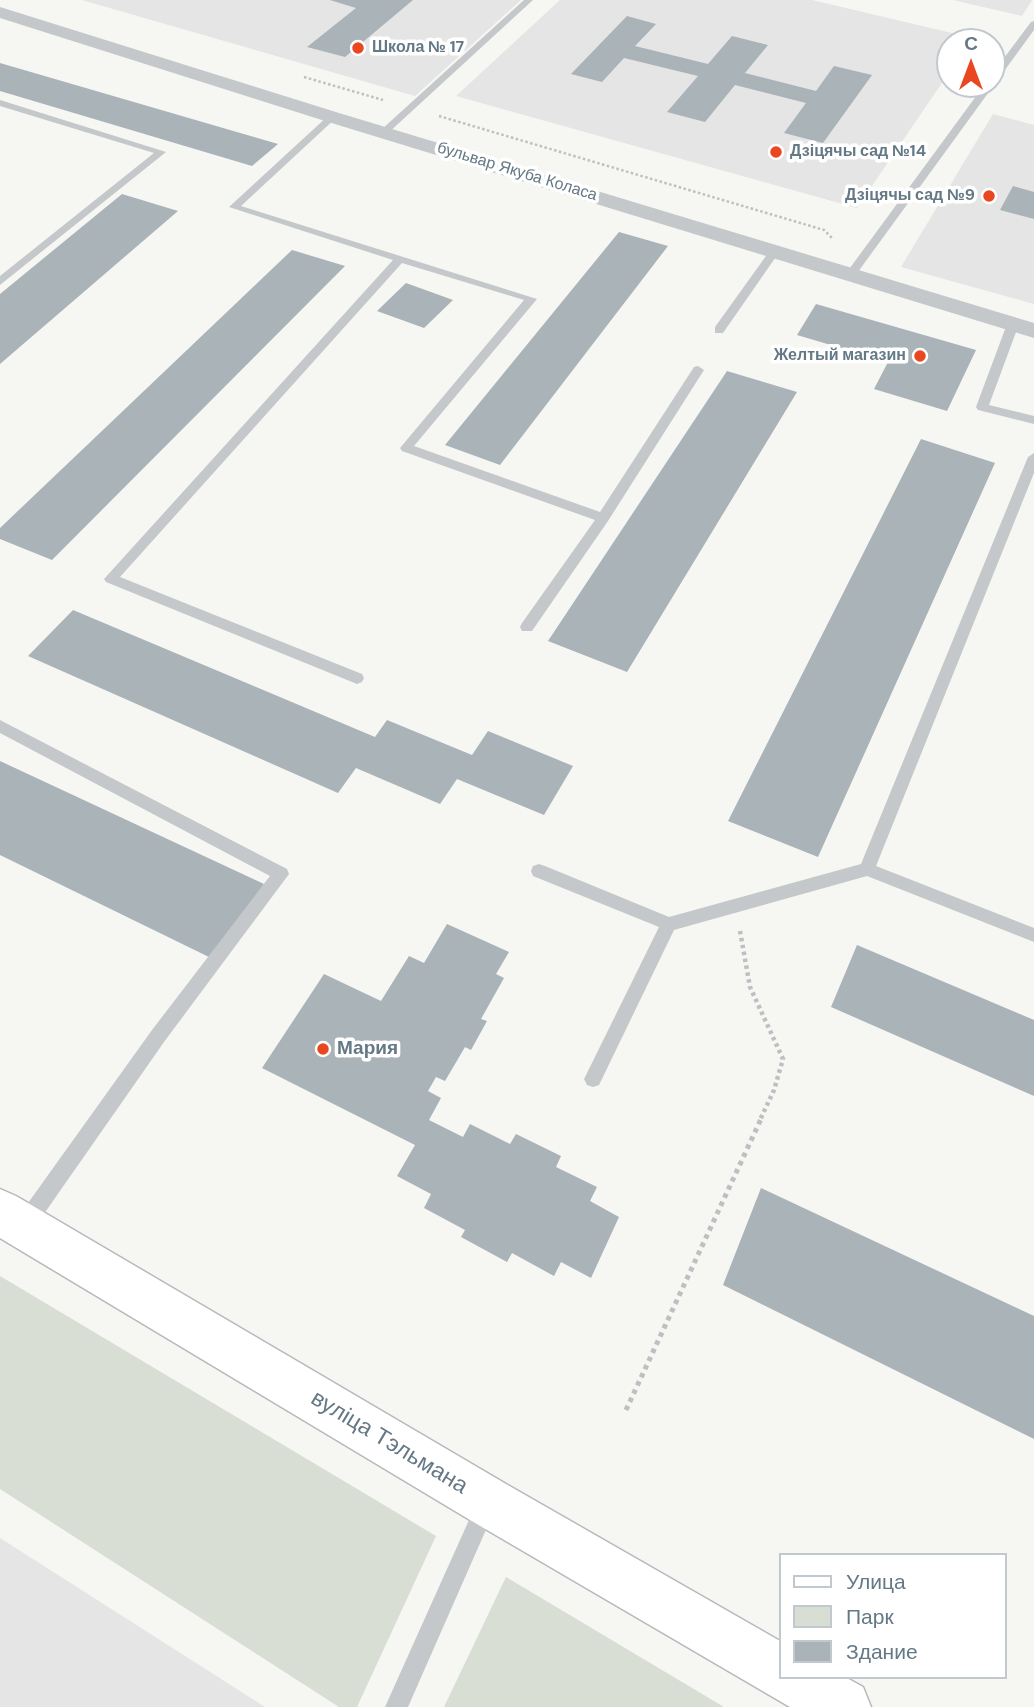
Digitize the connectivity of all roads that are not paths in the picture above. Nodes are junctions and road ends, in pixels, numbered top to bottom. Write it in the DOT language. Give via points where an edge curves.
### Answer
graph roads {
  1 [pos="529,0"];
  2 [pos="0,12"];
  3 [pos="1034,24"];
  4 [pos="1006,62"];
  5 [pos="980,98"];
  6 [pos="0,103"];
  7 [pos="331,117"];
  8 [pos="384,132"];
  9 [pos="775,251"];
  10 [pos="400,258"];
  11 [pos="855,269"];
  12 [pos="0,282"];
  13 [pos="1013,324"];
  14 [pos="719,330"];
  15 [pos="1034,331"];
  16 [pos="698,370"];
  17 [pos="1034,420"];
  18 [pos="1034,457"];
  19 [pos="603,518"];
  20 [pos="527,628"];
  21 [pos="357,678"];
  22 [pos="0,726"];
  23 [pos="867,869"];
  24 [pos="540,871"];
  25 [pos="669,924"];
  26 [pos="1034,935"];
  27 [pos="593,1079"];
  28 [pos="12,1219"];
  29 [pos="488,1502"];
  30 [pos="778,1670"];
  31 [pos="794,1679"];
  32 [pos="396,1707"];
  33 [pos="843,1707"];
  1 -- 8 [label="lane"];
  2 -- 7 [label="street, бульвар Якуба Коласа"];
  3 -- 4 [label="lane"];
  5 -- 11 [label="lane"];
  6 -- 12 [label="lane" via="161,152"];
  7 -- 8 [label="street, бульвар Якуба Коласа"];
  7 -- 10 [label="lane" via="234,207"];
  8 -- 9 [label="street, бульвар Якуба Коласа"];
  9 -- 11 [label="street, бульвар Якуба Коласа"];
  9 -- 14 [label="lane"];
  10 -- 19 [label="lane" via="531,299 405,448"];
  10 -- 21 [label="lane" via="111,579"];
  11 -- 13 [label="street, бульвар Якуба Коласа"];
  13 -- 15 [label="street, бульвар Якуба Коласа"];
  13 -- 17 [label="lane" via="982,407"];
  16 -- 19 [label="lane"];
  18 -- 23 [label="lane"];
  19 -- 20 [label="lane"];
  22 -- 28 [label="lane" via="281,874"];
  23 -- 25 [label="lane"];
  23 -- 26 [label="lane"];
  24 -- 25 [label="lane"];
  25 -- 27 [label="lane"];
  28 -- 29 [label="main road, вуліца Тэльмана"];
  29 -- 30 [label="main road, вуліца Тэльмана"];
  29 -- 32 [label="lane"];
  31 -- 33 [label="main road"];
}
